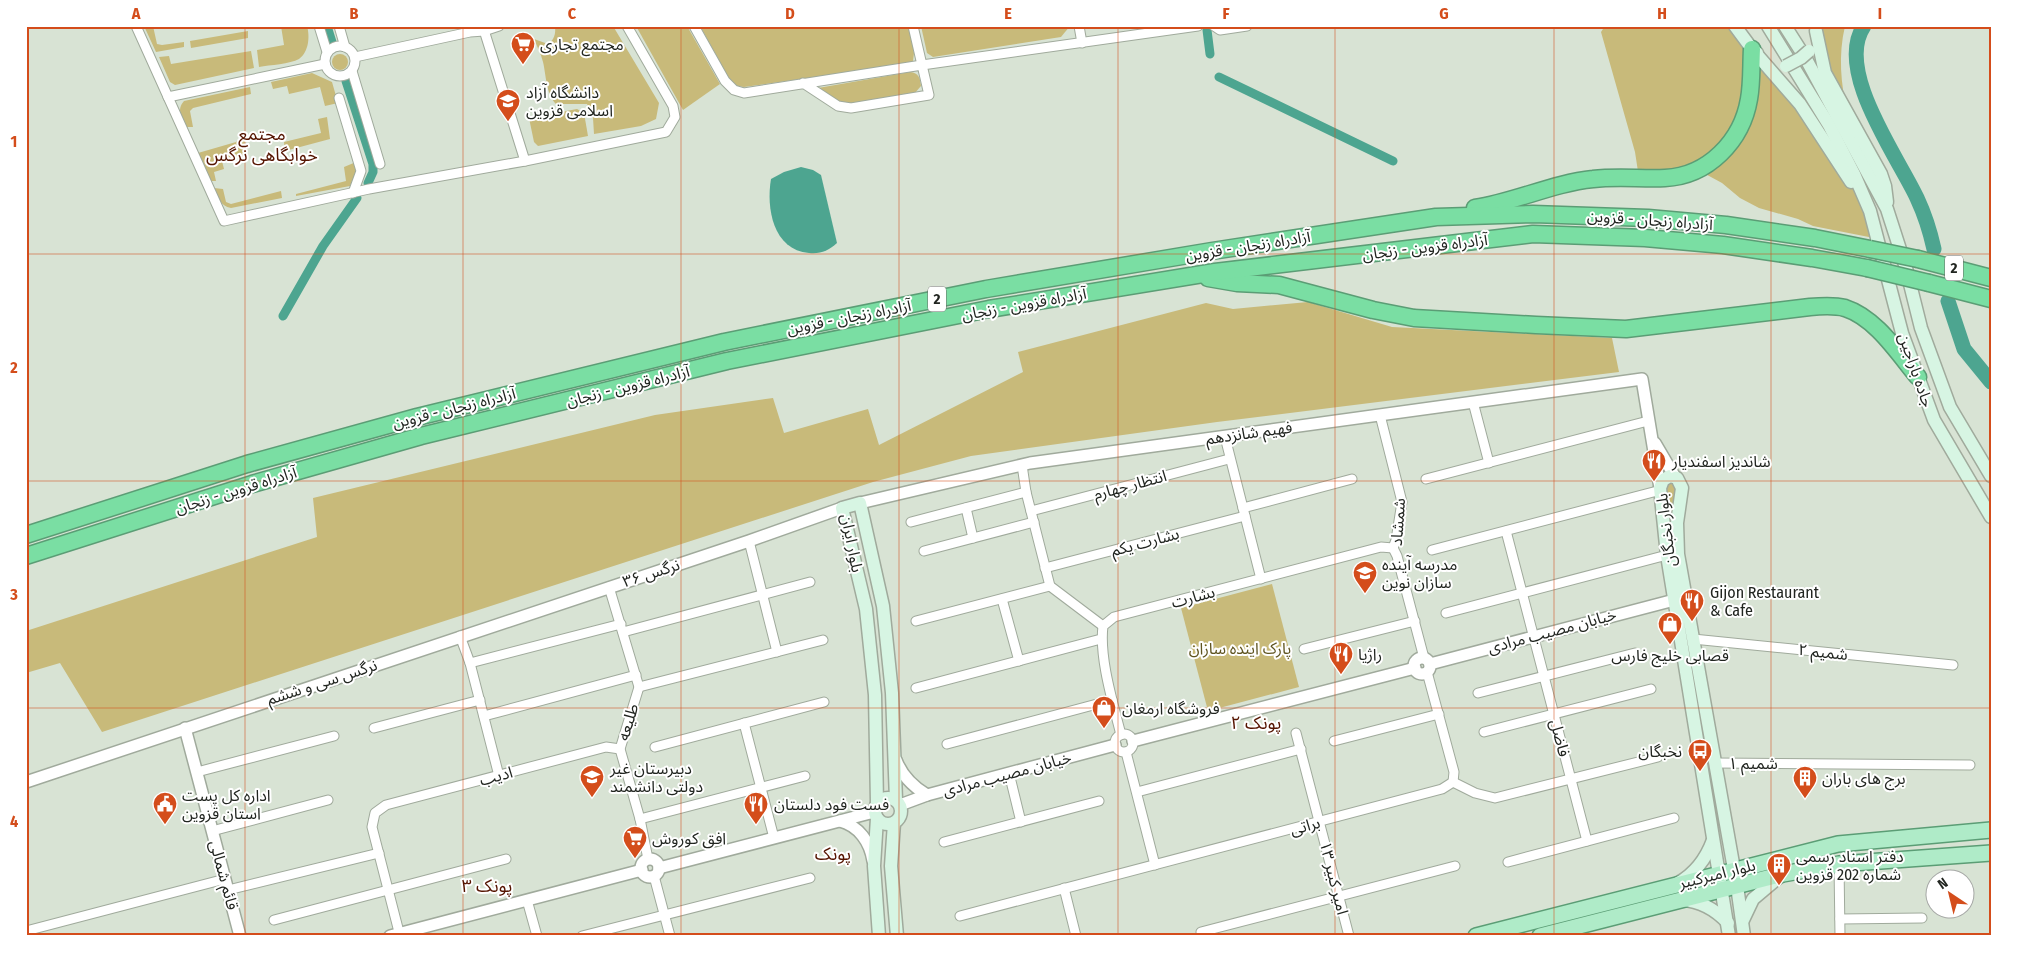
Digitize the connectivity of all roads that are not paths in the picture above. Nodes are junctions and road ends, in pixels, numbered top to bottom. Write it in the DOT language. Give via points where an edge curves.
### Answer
graph roads {
  1 [pos="136,26"];
  2 [pos="319,26"];
  3 [pos="339,26"];
  4 [pos="499,26"];
  5 [pos="628,26"];
  6 [pos="694,26"];
  7 [pos="913,26"];
  8 [pos="1080,26"];
  9 [pos="1198,26"];
  10 [pos="1247,26"];
  11 [pos="1735,26"];
  12 [pos="1768,26"];
  13 [pos="1785,26"];
  14 [pos="1218,28"];
  15 [pos="483,29"];
  16 [pos="1816,29"];
  17 [pos="1082,43"];
  18 [pos="346,47"];
  19 [pos="1752,50"];
  20 [pos="327,52"];
  21 [pos="355,57"];
  22 [pos="324,64"];
  23 [pos="922,65"];
  24 [pos="352,71"];
  25 [pos="803,84"];
  26 [pos="168,97"];
  27 [pos="339,98"];
  28 [pos="525,161"];
  29 [pos="380,164"];
  30 [pos="353,193"];
  31 [pos="1887,209"];
  32 [pos="1870,211"];
  33 [pos="1436,217"];
  34 [pos="1191,276"];
  35 [pos="1991,278"];
  36 [pos="1991,299"];
  37 [pos="1918,377"];
  38 [pos="1473,402"];
  39 [pos="1380,415"];
  40 [pos="1648,421"];
  41 [pos="1651,434"];
  42 [pos="1224,437"];
  43 [pos="1230,459"];
  44 [pos="1489,463"];
  45 [pos="1022,465"];
  46 [pos="1991,476"];
  47 [pos="1675,477"];
  48 [pos="1352,479"];
  49 [pos="1426,479"];
  50 [pos="1660,489"];
  51 [pos="1026,492"];
  52 [pos="860,503"];
  53 [pos="842,508"];
  54 [pos="966,508"];
  55 [pos="1031,511"];
  56 [pos="1244,512"];
  57 [pos="1991,517"];
  58 [pos="911,522"];
  59 [pos="1034,522"];
  60 [pos="1506,531"];
  61 [pos="26,535"];
  62 [pos="973,538"];
  63 [pos="749,541"];
  64 [pos="1393,548"];
  65 [pos="1432,550"];
  66 [pos="924,551"];
  67 [pos="1668,555"];
  68 [pos="26,556"];
  69 [pos="1045,568"];
  70 [pos="1261,579"];
  71 [pos="810,582"];
  72 [pos="1050,586"];
  73 [pos="609,587"];
  74 [pos="1522,593"];
  75 [pos="762,594"];
  76 [pos="1680,598"];
  77 [pos="1002,599"];
  78 [pos="1446,613"];
  79 [pos="916,621"];
  80 [pos="1415,621"];
  81 [pos="1103,626"];
  82 [pos="622,628"];
  83 [pos="460,636"];
  84 [pos="1534,636"];
  85 [pos="1101,639"];
  86 [pos="1693,639"];
  87 [pos="823,640"];
  88 [pos="1304,649"];
  89 [pos="777,652"];
  90 [pos="1635,652"];
  91 [pos="1019,661"];
  92 [pos="470,663"];
  93 [pos="1427,665"];
  94 [pos="1953,665"];
  95 [pos="636,676"];
  96 [pos="1544,676"];
  97 [pos="639,687"];
  98 [pos="916,688"];
  99 [pos="1651,689"];
  100 [pos="1478,693"];
  101 [pos="480,700"];
  102 [pos="1112,700"];
  103 [pos="824,702"];
  104 [pos="1439,714"];
  105 [pos="1554,714"];
  106 [pos="484,716"];
  107 [pos="744,723"];
  108 [pos="185,728"];
  109 [pos="374,728"];
  110 [pos="1484,732"];
  111 [pos="1296,733"];
  112 [pos="1121,735"];
  113 [pos="334,736"];
  114 [pos="1334,741"];
  115 [pos="1133,742"];
  116 [pos="947,744"];
  117 [pos="1115,745"];
  118 [pos="655,746"];
  119 [pos="620,749"];
  120 [pos="1301,749"];
  121 [pos="1126,752"];
  122 [pos="894,755"];
  123 [pos="1658,757"];
  124 [pos="1715,763"];
  125 [pos="1970,765"];
  126 [pos="196,772"];
  127 [pos="1009,773"];
  128 [pos="499,776"];
  129 [pos="805,776"];
  130 [pos="1570,779"];
  131 [pos="26,782"];
  132 [pos="1453,782"];
  133 [pos="761,788"];
  134 [pos="1137,792"];
  135 [pos="926,795"];
  136 [pos="328,800"];
  137 [pos="1099,801"];
  138 [pos="898,803"];
  139 [pos="876,811"];
  140 [pos="640,818"];
  141 [pos="1674,818"];
  142 [pos="840,821"];
  143 [pos="1021,822"];
  144 [pos="1320,822"];
  145 [pos="894,823"];
  146 [pos="212,830"];
  147 [pos="1991,830"];
  148 [pos="774,838"];
  149 [pos="1714,838"];
  150 [pos="1587,841"];
  151 [pos="944,842"];
  152 [pos="379,853"];
  153 [pos="1991,853"];
  154 [pos="506,859"];
  155 [pos="648,859"];
  156 [pos="1508,862"];
  157 [pos="1839,864"];
  158 [pos="1155,865"];
  159 [pos="874,866"];
  160 [pos="1455,866"];
  161 [pos="642,870"];
  162 [pos="657,872"];
  163 [pos="1727,872"];
  164 [pos="1783,874"];
  165 [pos="810,878"];
  166 [pos="1677,884"];
  167 [pos="226,885"];
  168 [pos="1064,888"];
  169 [pos="1730,888"];
  170 [pos="388,889"];
  171 [pos="1339,896"];
  172 [pos="527,900"];
  173 [pos="1680,900"];
  174 [pos="664,914"];
  175 [pos="960,916"];
  176 [pos="1922,918"];
  177 [pos="1840,919"];
  178 [pos="274,920"];
  179 [pos="1743,920"];
  180 [pos="1729,929"];
  181 [pos="26,931"];
  182 [pos="1201,932"];
  183 [pos="1566,932"];
  184 [pos="397,935"];
  185 [pos="240,936"];
  186 [pos="536,936"];
  187 [pos="582,936"];
  188 [pos="670,936"];
  189 [pos="879,936"];
  190 [pos="897,936"];
  191 [pos="1076,936"];
  192 [pos="1349,936"];
  193 [pos="1476,936"];
  194 [pos="1540,936"];
  195 [pos="1744,936"];
  196 [pos="1840,936"];
  1 -- 26 [label="street"];
  2 -- 20 [label="street"];
  3 -- 18 [label="street"];
  4 -- 15 [label="street"];
  5 -- 28 [label="street" via="672,106 675,117 666,132"];
  6 -- 25 [label="street" via="725,81 734,90 744,93"];
  7 -- 23 [label="street"];
  8 -- 17 [label="street"];
  9 -- 17 [label="street"];
  10 -- 14 [label="street"];
  11 -- 19 [label="main road"];
  12 -- 32 [label="main road, جاده باراجین" via="1830,125"];
  13 -- 31 [label="main road, جاده باراجین"];
  15 -- 21 [label="street"];
  15 -- 28 [label="street"];
  16 -- 19 [label="main road, bridge" via="1809,51 1786,66 1771,64"];
  16 -- 31 [label="main road, جاده باراجین" via="1826,73 1881,174"];
  17 -- 23 [label="street"];
  18 -- 20 [label="street" via="338,46"];
  18 -- 21 [label="street"];
  19 -- 32 [label="main road, جاده باراجین" via="1800,104"];
  19 -- 33 [label="highway" via="1749,100 1742,121 1727,148 1698,170 1666,178 1591,179"];
  20 -- 22 [label="street"];
  21 -- 24 [label="street"];
  22 -- 24 [label="street" via="328,72 336,76 346,76"];
  22 -- 26 [label="street"];
  23 -- 25 [label="street"];
  23 -- 25 [label="street" via="929,95 851,108 838,106"];
  24 -- 29 [label="street"];
  26 -- 30 [label="street" via="224,221"];
  27 -- 30 [label="street" via="361,171"];
  28 -- 30 [label="street"];
  31 -- 46 [label="main road, جاده باراجین" via="1921,328 1950,407"];
  32 -- 37 [label="main road, جاده باراجین" via="1902,333"];
  33 -- 35 [label="highway, آزادراه زنجان - قزوین / 2, bridge" via="1533,214 1648,218 1726,225 1815,238"];
  33 -- 61 [label="highway, آزادراه زنجان - قزوین / 2" via="986,289 724,342 417,417 247,464"];
  34 -- 36 [label="highway, آزادراه قزوین - زنجان / 2, bridge" via="1533,234 1723,245 1867,268"];
  34 -- 37 [label="highway" via="1279,285 1414,318 1536,325 1626,329 1765,311 1846,308 1869,322"];
  34 -- 68 [label="highway, آزادراه قزوین - زنجان / 2" via="989,309 727,361 421,436 252,484"];
  37 -- 57 [label="main road, جاده باراجین" via="1934,420"];
  38 -- 39 [label="street, فهیم شانزدهم"];
  38 -- 40 [label="street, فهیم شانزدهم" via="1642,379"];
  38 -- 44 [label="street"];
  39 -- 42 [label="street, فهیم شانزدهم"];
  39 -- 64 [label="street, شمشاد" via="1402,502"];
  40 -- 41 [label="street"];
  40 -- 44 [label="street"];
  41 -- 47 [label="street"];
  41 -- 50 [label="street"];
  42 -- 43 [label="street"];
  42 -- 45 [label="street, فهیم شانزدهم"];
  43 -- 55 [label="street, انتظار چهارم"];
  43 -- 56 [label="street"];
  44 -- 49 [label="street"];
  45 -- 51 [label="street"];
  45 -- 52 [label="street, فهیم شانزدهم"];
  47 -- 50 [label="main road, بلوار نخبگان" via="1665,478"];
  47 -- 76 [label="main road, بلوار نخبگان" via="1682,488 1677,523"];
  48 -- 56 [label="street, بشارت یکم"];
  50 -- 60 [label="street"];
  50 -- 67 [label="main road, بلوار نخبگان"];
  51 -- 54 [label="street"];
  51 -- 55 [label="street"];
  52 -- 53 [label="main road, بلوار ایران"];
  52 -- 122 [label="main road, بلوار ایران" via="883,606"];
  53 -- 63 [label="street, نرگس ۳۶"];
  53 -- 139 [label="main road, بلوار ایران" via="867,618 875,695"];
  54 -- 58 [label="street"];
  54 -- 62 [label="street"];
  55 -- 59 [label="street"];
  56 -- 69 [label="street, بشارت یکم"];
  56 -- 70 [label="street"];
  59 -- 62 [label="street"];
  59 -- 69 [label="street"];
  60 -- 65 [label="street"];
  60 -- 74 [label="street, فاضل"];
  62 -- 66 [label="street"];
  63 -- 73 [label="street, نرگس ۳۶"];
  63 -- 75 [label="street"];
  64 -- 70 [label="street, بشارت" via="1381,547"];
  64 -- 80 [label="street, شمشاد"];
  67 -- 74 [label="street"];
  67 -- 76 [label="main road, بلوار نخبگان"];
  69 -- 72 [label="street"];
  70 -- 81 [label="street, بشارت" via="1114,617"];
  71 -- 75 [label="street"];
  72 -- 77 [label="street"];
  72 -- 81 [label="street"];
  73 -- 82 [label="street, طلیعه"];
  73 -- 83 [label="street, نرگس ۳۶"];
  74 -- 78 [label="street"];
  74 -- 84 [label="street, فاضل"];
  75 -- 82 [label="street"];
  75 -- 89 [label="street"];
  76 -- 84 [label="street, خیابان مصیب مرادی"];
  76 -- 86 [label="main road, بلوار نخبگان"];
  76 -- 149 [label="main road, بلوار نخبگان"];
  77 -- 79 [label="street"];
  77 -- 91 [label="street"];
  80 -- 88 [label="street"];
  80 -- 93 [label="street, شمشاد"];
  81 -- 85 [label="street"];
  82 -- 92 [label="street"];
  82 -- 95 [label="street, طلیعه"];
  83 -- 92 [label="street"];
  83 -- 108 [label="street, نرگس سی و ششم"];
  84 -- 93 [label="street, خیابان مصیب مرادی"];
  84 -- 96 [label="street, فاضل"];
  85 -- 91 [label="street"];
  85 -- 102 [label="street"];
  86 -- 94 [label="street, شمیم ۲"];
  86 -- 124 [label="main road, بلوار نخبگان"];
  87 -- 89 [label="street"];
  89 -- 97 [label="street"];
  90 -- 96 [label="street"];
  91 -- 98 [label="street"];
  92 -- 101 [label="street"];
  93 -- 104 [label="street, شمشاد"];
  93 -- 115 [label="street" via="1418,659 1415,668"];
  95 -- 97 [label="street, طلیعه"];
  95 -- 106 [label="street"];
  96 -- 100 [label="street"];
  96 -- 105 [label="street, فاضل"];
  97 -- 119 [label="street, طلیعه"];
  99 -- 105 [label="street"];
  101 -- 106 [label="street"];
  101 -- 109 [label="street"];
  102 -- 112 [label="street"];
  102 -- 116 [label="street"];
  103 -- 107 [label="street"];
  104 -- 114 [label="street"];
  104 -- 132 [label="street, شمشاد" via="1454,772"];
  105 -- 110 [label="street"];
  105 -- 130 [label="street, فاضل"];
  106 -- 128 [label="street"];
  107 -- 118 [label="street"];
  107 -- 133 [label="street"];
  108 -- 126 [label="street, قائم شمالی"];
  108 -- 131 [label="street, نرگس سی و ششم"];
  111 -- 120 [label="street, امیر کبیر ۱۳"];
  112 -- 115 [label="street" via="1128,735"];
  112 -- 117 [label="street"];
  113 -- 126 [label="street"];
  115 -- 121 [label="street" via="1132,748"];
  117 -- 121 [label="street" via="1119,751"];
  117 -- 127 [label="street, خیابان مصیب مرادی"];
  119 -- 128 [label="street, ادیب" via="606,747"];
  119 -- 140 [label="street, طلیعه"];
  120 -- 134 [label="street"];
  120 -- 144 [label="street, امیر کبیر ۱۳"];
  121 -- 134 [label="street"];
  122 -- 135 [label="street" via="906,779"];
  122 -- 138 [label="main road, بلوار ایران"];
  123 -- 130 [label="street"];
  124 -- 125 [label="street, شمیم ۱"];
  124 -- 163 [label="main road, بلوار نخبگان"];
  126 -- 146 [label="street, قائم شمالی"];
  127 -- 135 [label="street, خیابان مصیب مرادی"];
  127 -- 143 [label="street"];
  128 -- 152 [label="street, ادیب" via="386,805 375,813 372,827"];
  129 -- 133 [label="street"];
  130 -- 132 [label="street" via="1495,798"];
  130 -- 150 [label="street, فاضل"];
  132 -- 144 [label="street, براتی" via="1442,789"];
  133 -- 140 [label="street"];
  133 -- 148 [label="street"];
  134 -- 158 [label="street"];
  135 -- 138 [label="street, خیابان مصیب مرادی"];
  136 -- 146 [label="street"];
  137 -- 143 [label="street"];
  138 -- 139 [label="main road" via="886,798"];
  138 -- 145 [label="main road" via="901,813"];
  139 -- 142 [label="street"];
  139 -- 145 [label="main road" via="885,824"];
  139 -- 159 [label="main road, بلوار ایران"];
  140 -- 155 [label="street, طلیعه"];
  141 -- 150 [label="street"];
  142 -- 148 [label="street"];
  142 -- 159 [label="street" via="860,832 872,854"];
  143 -- 151 [label="street"];
  144 -- 158 [label="street, براتی"];
  144 -- 171 [label="street, امیر کبیر ۱۳"];
  145 -- 190 [label="main road" via="891,866"];
  146 -- 167 [label="street, قائم شمالی"];
  147 -- 163 [label="main road, بلوار امیرکبیر" via="1838,844"];
  148 -- 162 [label="street"];
  149 -- 163 [label="main road, بلوار نخبگان"];
  149 -- 166 [label="main road" via="1700,866"];
  150 -- 156 [label="street"];
  152 -- 167 [label="street"];
  152 -- 170 [label="street"];
  153 -- 157 [label="main road, بلوار امیرکبیر"];
  154 -- 170 [label="street"];
  155 -- 161 [label="street" via="642,863"];
  155 -- 162 [label="street" via="654,860"];
  157 -- 164 [label="main road, بلوار امیرکبیر"];
  157 -- 177 [label="street"];
  158 -- 168 [label="street, براتی"];
  159 -- 189 [label="main road, بلوار ایران"];
  160 -- 171 [label="street"];
  161 -- 162 [label="street" via="647,876"];
  161 -- 172 [label="street"];
  162 -- 174 [label="street"];
  163 -- 166 [label="main road, بلوار امیرکبیر"];
  163 -- 169 [label="main road, بلوار نخبگان"];
  164 -- 169 [label="main road, بلوار امیرکبیر"];
  164 -- 179 [label="main road" via="1752,899"];
  165 -- 174 [label="street"];
  166 -- 173 [label="main road" via="1685,891"];
  166 -- 193 [label="main road, بلوار امیرکبیر"];
  167 -- 181 [label="street"];
  167 -- 185 [label="street, قائم شمالی"];
  168 -- 175 [label="street, براتی"];
  168 -- 191 [label="street"];
  169 -- 173 [label="main road, بلوار امیرکبیر"];
  169 -- 179 [label="main road, بلوار نخبگان"];
  169 -- 180 [label="main road, بلوار نخبگان"];
  170 -- 178 [label="street"];
  170 -- 184 [label="street"];
  171 -- 182 [label="street"];
  171 -- 192 [label="street, امیر کبیر ۱۳"];
  172 -- 184 [label="street"];
  172 -- 186 [label="street"];
  173 -- 180 [label="main road" via="1705,905 1718,913"];
  173 -- 183 [label="main road, بلوار امیرکبیر"];
  174 -- 187 [label="street"];
  174 -- 188 [label="street"];
  176 -- 177 [label="street"];
  177 -- 196 [label="street"];
  179 -- 195 [label="main road, بلوار نخبگان"];
  183 -- 194 [label="main road, بلوار امیرکبیر"];
}
